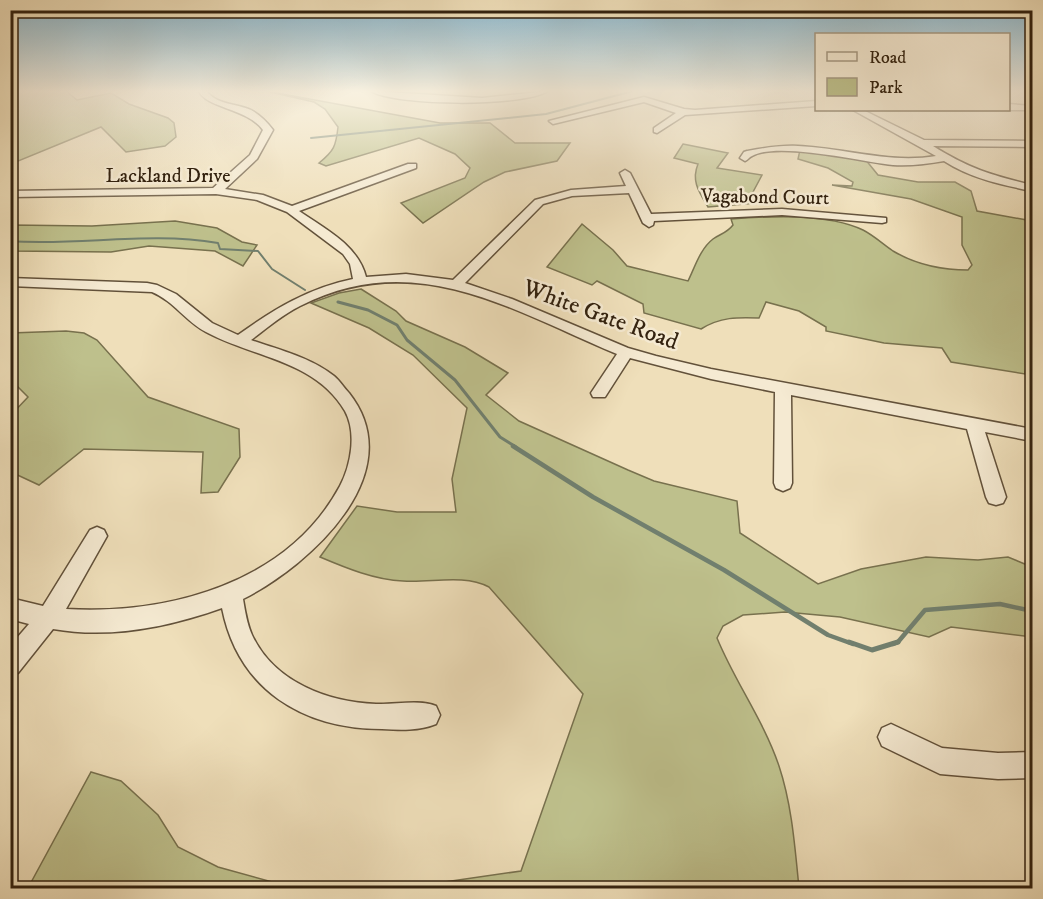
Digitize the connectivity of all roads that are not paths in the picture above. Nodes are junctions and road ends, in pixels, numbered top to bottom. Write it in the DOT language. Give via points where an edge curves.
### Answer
graph roads {
  1 [pos="267,133"];
  2 [pos="902,133"];
  3 [pos="922,143"];
  4 [pos="1032,144"];
  5 [pos="745,158"];
  6 [pos="945,158"];
  7 [pos="412,166"];
  8 [pos="625,173"];
  9 [pos="1032,188"];
  10 [pos="633,189"];
  11 [pos="216,191"];
  12 [pos="10,194"];
  13 [pos="291,210"];
  14 [pos="882,220"];
  15 [pos="360,281"];
  16 [pos="10,282"];
  17 [pos="81,285"];
  18 [pos="456,285"];
  19 [pos="10,293"];
  20 [pos="239,341"];
  21 [pos="626,352"];
  22 [pos="783,387"];
  23 [pos="599,393"];
  24 [pos="974,424"];
  25 [pos="1032,435"];
  26 [pos="783,483"];
  27 [pos="996,496"];
  28 [pos="97,536"];
  29 [pos="231,595"];
  30 [pos="10,608"];
  31 [pos="49,617"];
  32 [pos="10,665"];
  33 [pos="427,715"];
  34 [pos="891,737"];
  35 [pos="1032,765"];
  1 -- 11 [label="street" via="253,158"];
  2 -- 3 [label="street"];
  3 -- 4 [label="street"];
  3 -- 6 [label="street"];
  5 -- 6 [label="street" via="759,150 787,148 900,162"];
  6 -- 9 [label="street" via="972,172"];
  7 -- 13 [label="street"];
  8 -- 10 [label="street, Vagabond Court"];
  10 -- 14 [label="street, Vagabond Court" via="648,220 782,212"];
  10 -- 18 [label="street" via="571,193 539,202"];
  11 -- 12 [label="street, Lackland Drive"];
  11 -- 13 [label="street, Lackland Drive" via="259,197"];
  13 -- 15 [label="street, Lackland Drive" via="347,251 356,264"];
  15 -- 18 [label="street, White Gate Road" via="410,278"];
  15 -- 20 [label="street, White Gate Road" via="304,299"];
  16 -- 17 [label="street"];
  17 -- 19 [label="street"];
  17 -- 20 [label="street" via="147,287 167,292 204,325"];
  18 -- 21 [label="street, White Gate Road"];
  20 -- 29 [label="street" via="331,381 350,404 362,440 358,470 345,498 315,537 278,570"];
  21 -- 22 [label="street, White Gate Road"];
  21 -- 23 [label="street"];
  22 -- 24 [label="street, White Gate Road"];
  22 -- 26 [label="street"];
  24 -- 25 [label="street, White Gate Road"];
  24 -- 27 [label="street"];
  28 -- 31 [label="street"];
  29 -- 31 [label="street" via="173,611 109,621"];
  29 -- 33 [label="street" via="244,644 265,674 294,696 336,713 379,717"];
  30 -- 31 [label="street"];
  31 -- 32 [label="street"];
  34 -- 35 [label="street" via="940,761"];
}
